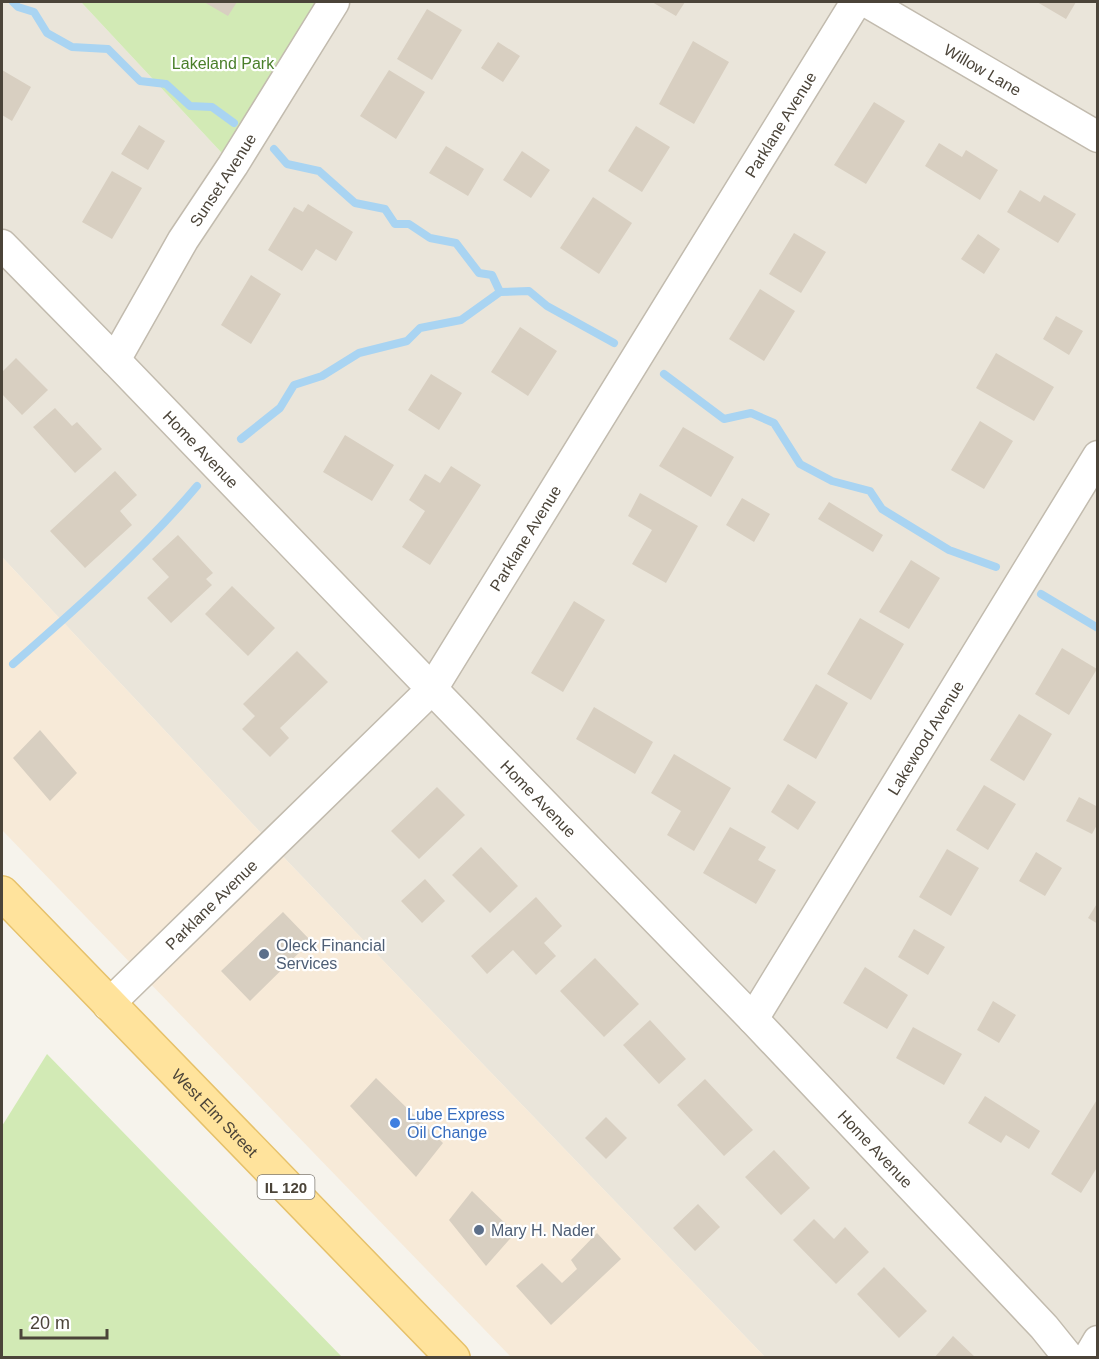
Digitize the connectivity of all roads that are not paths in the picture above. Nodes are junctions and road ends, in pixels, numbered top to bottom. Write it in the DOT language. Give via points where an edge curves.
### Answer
graph roads {
  1 [pos="334,2"];
  2 [pos="856,2"];
  3 [pos="867,2"];
  4 [pos="1098,137"];
  5 [pos="2,245"];
  6 [pos="115,360"];
  7 [pos="1098,456"];
  8 [pos="432,690"];
  9 [pos="2,894"];
  10 [pos="108,1005"];
  11 [pos="753,1019"];
  12 [pos="1098,1341"];
  13 [pos="453,1358"];
  14 [pos="1070,1358"];
  15 [pos="1088,1358"];
  1 -- 6 [label="street, Sunset Avenue" via="183,240"];
  2 -- 8 [label="street, Parklane Avenue"];
  3 -- 4 [label="street, Willow Lane"];
  5 -- 6 [label="street, Home Avenue"];
  6 -- 8 [label="street, Home Avenue"];
  7 -- 11 [label="street, Lakewood Avenue"];
  8 -- 10 [label="street, Parklane Avenue"];
  8 -- 11 [label="street, Home Avenue"];
  9 -- 10 [label="main road, West Elm Street / IL 120"];
  10 -- 13 [label="main road, West Elm Street / IL 120"];
  11 -- 14 [label="street, Home Avenue"];
  12 -- 15 [label="street"];
}
